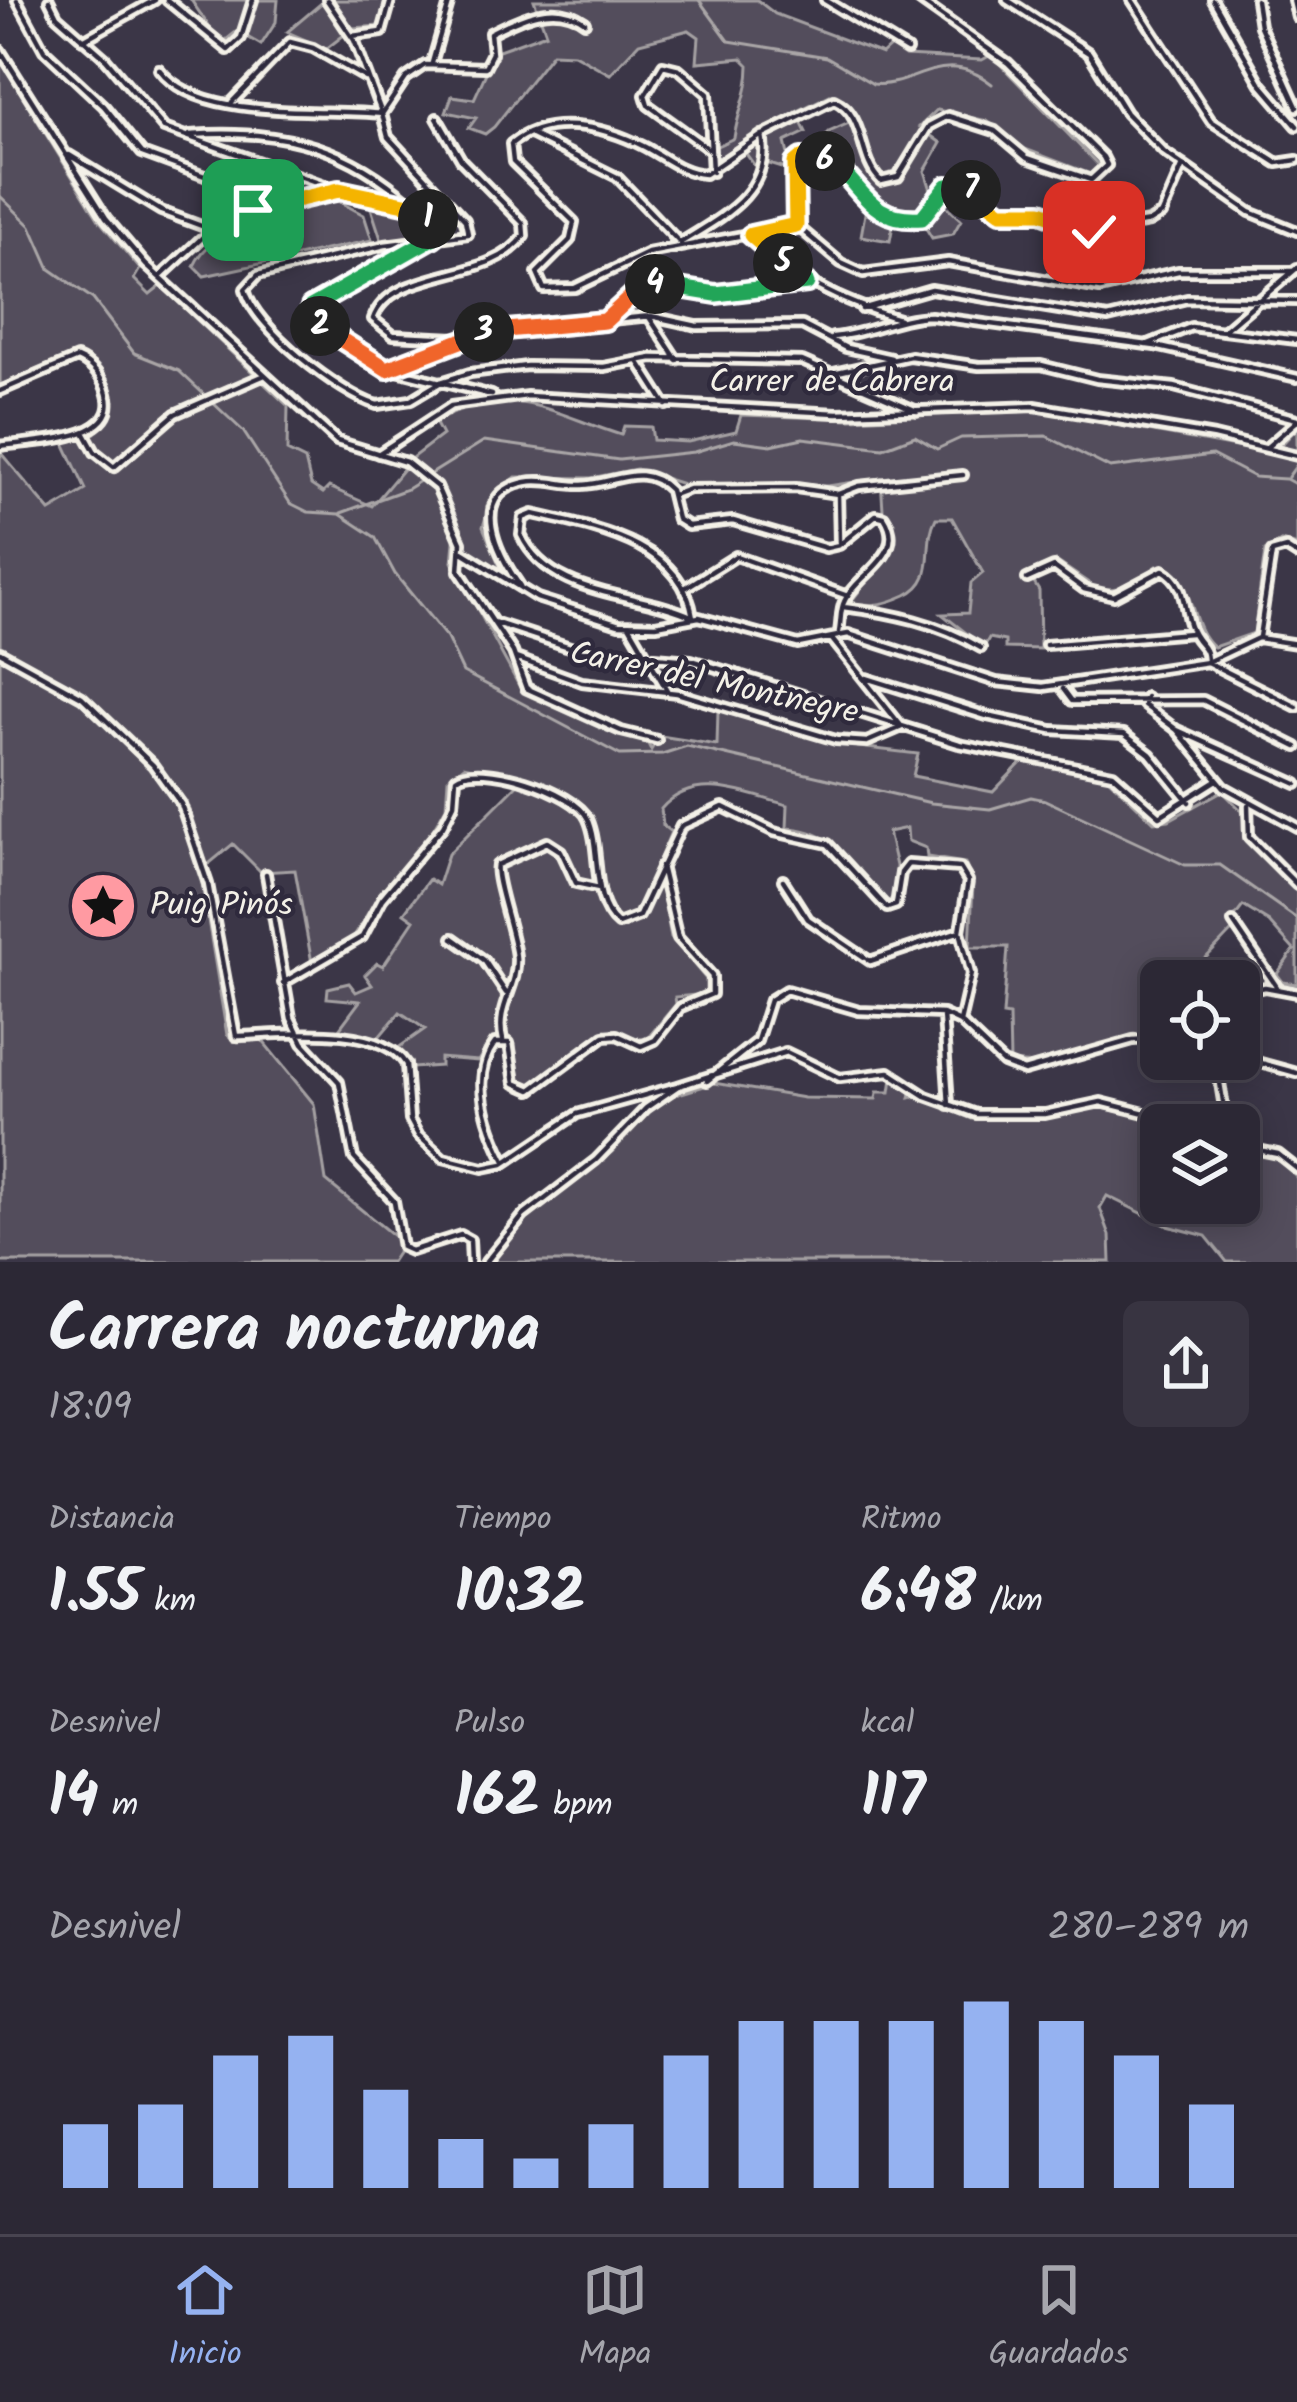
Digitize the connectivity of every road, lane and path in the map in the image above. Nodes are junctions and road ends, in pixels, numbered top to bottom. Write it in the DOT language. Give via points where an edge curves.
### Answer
graph roads {
  1 [pos="17,0"];
  2 [pos="49,0"];
  3 [pos="155,0"];
  4 [pos="167,0"];
  5 [pos="185,0"];
  6 [pos="253,0"];
  7 [pos="327,0"];
  8 [pos="391,0"];
  9 [pos="450,0"];
  10 [pos="825,0"];
  11 [pos="919,0"];
  12 [pos="1007,0"];
  13 [pos="1132,0"];
  14 [pos="1213,0"];
  15 [pos="1256,0"];
  16 [pos="1293,0"];
  17 [pos="188,12"];
  18 [pos="1297,17"];
  19 [pos="585,22"];
  20 [pos="352,36"];
  21 [pos="83,40"];
  22 [pos="0,50"];
  23 [pos="907,50"];
  24 [pos="432,63"];
  25 [pos="159,69"];
  26 [pos="366,79"];
  27 [pos="232,102"];
  28 [pos="1297,106"];
  29 [pos="382,114"];
  30 [pos="437,118"];
  31 [pos="1295,122"];
  32 [pos="188,135"];
  33 [pos="532,135"];
  34 [pos="762,135"];
  35 [pos="710,151"];
  36 [pos="64,152"];
  37 [pos="1297,160"];
  38 [pos="1183,165"];
  39 [pos="712,172"];
  40 [pos="339,190"];
  41 [pos="278,203"];
  42 [pos="414,206"];
  43 [pos="796,225"];
  44 [pos="210,229"];
  45 [pos="1297,231"];
  46 [pos="751,235"];
  47 [pos="434,237"];
  48 [pos="682,245"];
  49 [pos="1295,270"];
  50 [pos="160,277"];
  51 [pos="807,283"];
  52 [pos="1297,301"];
  53 [pos="1253,302"];
  54 [pos="862,309"];
  55 [pos="649,316"];
  56 [pos="899,319"];
  57 [pos="605,321"];
  58 [pos="1223,332"];
  59 [pos="833,337"];
  60 [pos="462,338"];
  61 [pos="1297,340"];
  62 [pos="1146,345"];
  63 [pos="891,358"];
  64 [pos="677,360"];
  65 [pos="638,361"];
  66 [pos="387,369"];
  67 [pos="832,373"];
  68 [pos="265,375"];
  69 [pos="1297,378"];
  70 [pos="441,382"];
  71 [pos="0,391"];
  72 [pos="497,398"];
  73 [pos="666,405"];
  74 [pos="917,411"];
  75 [pos="1297,420"];
  76 [pos="85,434"];
  77 [pos="0,446"];
  78 [pos="1268,446"];
  79 [pos="378,454"];
  80 [pos="1297,456"];
  81 [pos="963,475"];
  82 [pos="838,494"];
  83 [pos="673,495"];
  84 [pos="839,545"];
  85 [pos="461,551"];
  86 [pos="1297,555"];
  87 [pos="1027,579"];
  88 [pos="685,588"];
  89 [pos="524,591"];
  90 [pos="848,596"];
  91 [pos="843,607"];
  92 [pos="693,617"];
  93 [pos="492,622"];
  94 [pos="629,625"];
  95 [pos="1191,633"];
  96 [pos="835,636"];
  97 [pos="1258,638"];
  98 [pos="1297,644"];
  99 [pos="1046,645"];
  100 [pos="981,648"];
  101 [pos="0,652"];
  102 [pos="647,654"];
  103 [pos="516,658"];
  104 [pos="1203,662"];
  105 [pos="863,677"];
  106 [pos="1063,688"];
  107 [pos="668,692"];
  108 [pos="1146,697"];
  109 [pos="1297,706"];
  110 [pos="902,727"];
  111 [pos="1177,730"];
  112 [pos="656,740"];
  113 [pos="1297,747"];
  114 [pos="1217,780"];
  115 [pos="1297,784"];
  116 [pos="1189,802"];
  117 [pos="1249,805"];
  118 [pos="1297,827"];
  119 [pos="661,866"];
  120 [pos="266,874"];
  121 [pos="783,880"];
  122 [pos="1297,885"];
  123 [pos="600,888"];
  124 [pos="1233,922"];
  125 [pos="960,931"];
  126 [pos="453,938"];
  127 [pos="284,983"];
  128 [pos="1277,987"];
  129 [pos="1260,990"];
  130 [pos="506,992"];
  131 [pos="1297,993"];
  132 [pos="943,1014"];
  133 [pos="960,1022"];
  134 [pos="296,1030"];
  135 [pos="503,1040"];
  136 [pos="1140,1040"];
  137 [pos="1260,1063"];
  138 [pos="1297,1073"];
  139 [pos="707,1081"];
  140 [pos="678,1086"];
  141 [pos="949,1105"];
  142 [pos="1140,1112"];
  143 [pos="1260,1150"];
  144 [pos="506,1162"];
  145 [pos="1297,1169"];
  146 [pos="471,1262"];
  147 [pos="486,1262"];
  1 -- 41 [label="street" via="44,50 142,153"];
  2 -- 21 [label="street"];
  3 -- 21 [label="street"];
  4 -- 17 [label="street"];
  5 -- 17 [label="street"];
  6 -- 17 [label="street" via="241,38 228,50"];
  7 -- 20 [label="street"];
  8 -- 20 [label="street" via="382,32"];
  9 -- 24 [label="street"];
  10 -- 23 [label="street"];
  11 -- 34 [label="street" via="1015,69 1102,157 1101,175 1091,180 1027,158 995,131 948,116 929,126 898,177 880,182 853,117 834,100"];
  12 -- 38 [label="street" via="1089,53 1126,113"];
  13 -- 37 [label="street" via="1211,121 1277,163"];
  14 -- 31 [label="street" via="1261,84"];
  15 -- 28 [label="street"];
  16 -- 18 [label="street"];
  19 -- 24 [label="street" via="542,12 490,34 491,58 482,69"];
  20 -- 26 [label="street"];
  21 -- 32 [label="street" via="158,124"];
  22 -- 36 [label="street"];
  24 -- 29 [label="street" via="406,77"];
  25 -- 27 [label="street" via="181,91"];
  26 -- 27 [label="street" via="290,42"];
  26 -- 29 [label="street"];
  27 -- 29 [label="street"];
  29 -- 47 [label="street" via="388,137 469,225 462,238"];
  30 -- 60 [label="street" via="462,161 524,223 524,236 492,262 407,287 373,319 393,335"];
  32 -- 40 [label="street"];
  32 -- 42 [label="street" via="331,148"];
  33 -- 39 [label="street" via="542,124 560,124 643,145 684,171"];
  33 -- 48 [label="street" via="616,177"];
  33 -- 48 [label="street" via="514,141 510,155 575,228 540,269 540,286 575,288"];
  34 -- 39 [label="street"];
  34 -- 48 [label="street" via="760,169 741,204"];
  35 -- 35 [label="street" via="646,100 663,64 710,98"];
  35 -- 39 [label="street"];
  36 -- 44 [label="street" via="161,211"];
  36 -- 50 [label="street" via="106,218"];
  38 -- 43 [label="street" via="1162,214 1099,232 1041,212 1001,212 959,184 947,186 922,218 905,217 860,197 834,164 801,158"];
  38 -- 45 [label="street" via="1261,218"];
  40 -- 41 [label="street"];
  40 -- 42 [label="street"];
  41 -- 44 [label="street"];
  42 -- 47 [label="street"];
  43 -- 46 [label="street"];
  43 -- 49 [label="street" via="863,273 961,263 1100,289 1178,271"];
  44 -- 50 [label="street"];
  46 -- 48 [label="street"];
  46 -- 51 [label="street"];
  47 -- 66 [label="street" via="309,310 317,324"];
  47 -- 70 [label="street" via="262,274 245,289 270,329 364,401 401,403"];
  49 -- 53 [label="street"];
  50 -- 68 [label="street"];
  51 -- 54 [label="street"];
  51 -- 57 [label="street" via="716,294 646,285"];
  52 -- 53 [label="street"];
  53 -- 54 [label="street" via="1187,298 1108,318 931,289"];
  53 -- 58 [label="street"];
  54 -- 56 [label="street"];
  55 -- 57 [label="street"];
  55 -- 59 [label="street" via="698,326 802,325"];
  55 -- 64 [label="street"];
  56 -- 59 [label="street"];
  56 -- 62 [label="street" via="931,316"];
  57 -- 60 [label="street"];
  58 -- 61 [label="street"];
  58 -- 62 [label="street" via="1183,328"];
  59 -- 63 [label="street"];
  60 -- 66 [label="street"];
  62 -- 69 [label="street"];
  63 -- 67 [label="street"];
  63 -- 75 [label="street" via="1041,364"];
  64 -- 65 [label="street"];
  64 -- 67 [label="street" via="795,360"];
  65 -- 70 [label="street" via="512,368"];
  65 -- 73 [label="street"];
  66 -- 70 [label="street"];
  67 -- 74 [label="street"];
  68 -- 76 [label="street" via="170,417 114,467"];
  68 -- 79 [label="street" via="337,441"];
  70 -- 72 [label="street"];
  71 -- 76 [label="street" via="82,359 109,399 105,417"];
  72 -- 73 [label="street, Carrer de Cabrera"];
  72 -- 79 [label="street, Carrer de Cabrera" via="451,406"];
  73 -- 74 [label="street, Carrer de Cabrera"];
  74 -- 78 [label="street, Carrer de Cabrera" via="1036,406"];
  75 -- 78 [label="street"];
  76 -- 77 [label="street"];
  78 -- 80 [label="street, Carrer de Cabrera"];
  79 -- 85 [label="street" via="406,461 432,481"];
  81 -- 82 [label="street"];
  82 -- 83 [label="street" via="774,488"];
  82 -- 84 [label="street"];
  83 -- 84 [label="street" via="682,524 724,520 814,546"];
  83 -- 89 [label="street" via="663,482 637,474 512,487 489,526"];
  84 -- 90 [label="street" via="876,515 889,524 882,558"];
  85 -- 89 [label="street"];
  85 -- 93 [label="street" via="459,571"];
  86 -- 97 [label="street" via="1272,552"];
  87 -- 95 [label="street" via="1054,567 1084,589 1114,596 1163,570 1180,589"];
  88 -- 90 [label="street" via="736,556"];
  88 -- 92 [label="street"];
  88 -- 92 [label="street" via="615,533 533,514 520,523 526,546 555,572"];
  89 -- 94 [label="street"];
  90 -- 91 [label="street"];
  91 -- 96 [label="street"];
  91 -- 100 [label="street" via="941,624"];
  92 -- 94 [label="street"];
  92 -- 96 [label="street" via="785,643"];
  93 -- 102 [label="street" via="576,649"];
  93 -- 103 [label="street"];
  94 -- 102 [label="street"];
  95 -- 99 [label="street"];
  95 -- 104 [label="street" via="1205,646"];
  96 -- 105 [label="street"];
  96 -- 106 [label="street" via="857,636 996,682"];
  97 -- 98 [label="street"];
  97 -- 104 [label="street"];
  101 -- 134 [label="street" via="76,692 153,765 185,812 204,869 233,1034"];
  102 -- 107 [label="street"];
  102 -- 110 [label="street" via="710,665"];
  103 -- 107 [label="street, Carrer del Montnegre" via="582,682"];
  103 -- 112 [label="street" via="530,691"];
  104 -- 106 [label="street"];
  104 -- 109 [label="street"];
  105 -- 110 [label="street"];
  105 -- 116 [label="street" via="987,716 1124,734"];
  106 -- 108 [label="street" via="1072,700"];
  107 -- 110 [label="street, Carrer del Montnegre" via="836,740 867,742"];
  108 -- 111 [label="street" via="1144,705"];
  108 -- 113 [label="street" via="1203,700"];
  110 -- 116 [label="street" via="1113,774 1160,816"];
  111 -- 114 [label="street"];
  111 -- 115 [label="street"];
  114 -- 116 [label="street"];
  114 -- 117 [label="street"];
  117 -- 118 [label="street"];
  117 -- 122 [label="street" via="1251,840"];
  119 -- 123 [label="street" via="630,923 610,917"];
  119 -- 125 [label="street" via="688,820 733,808 774,832 828,844 887,908 896,905 908,864 960,868 968,881"];
  119 -- 135 [label="street" via="678,938 712,976 712,994 674,1012 651,1043 604,1036 531,1090 517,1086"];
  120 -- 127 [label="street"];
  121 -- 125 [label="street" via="808,919 870,961"];
  123 -- 127 [label="street" via="597,844 576,802 467,771 454,782 442,826 362,937"];
  123 -- 130 [label="street" via="577,883 550,843 500,862 494,882 511,915 517,964"];
  124 -- 128 [label="street"];
  125 -- 133 [label="street" via="971,961"];
  126 -- 130 [label="street" via="484,960"];
  127 -- 134 [label="street"];
  128 -- 129 [label="street"];
  128 -- 131 [label="street"];
  130 -- 135 [label="street"];
  132 -- 133 [label="street"];
  132 -- 139 [label="street" via="859,1010 781,991 770,1000 757,1041"];
  132 -- 141 [label="street"];
  133 -- 136 [label="street" via="1003,1063 1024,1071"];
  134 -- 144 [label="street" via="371,1040 397,1052 409,1072 410,1120 422,1141 458,1164"];
  134 -- 146 [label="street" via="339,1082 354,1158 394,1201 402,1247 461,1235 470,1240"];
  135 -- 144 [label="street" via="484,1061 481,1083"];
  137 -- 138 [label="street"];
  139 -- 140 [label="street"];
  139 -- 141 [label="street" via="786,1052 840,1078 889,1072"];
  140 -- 144 [label="street" via="570,1117"];
  140 -- 147 [label="street" via="523,1216"];
  141 -- 142 [label="street" via="1031,1115 1100,1102"];
  143 -- 145 [label="street"];
}
